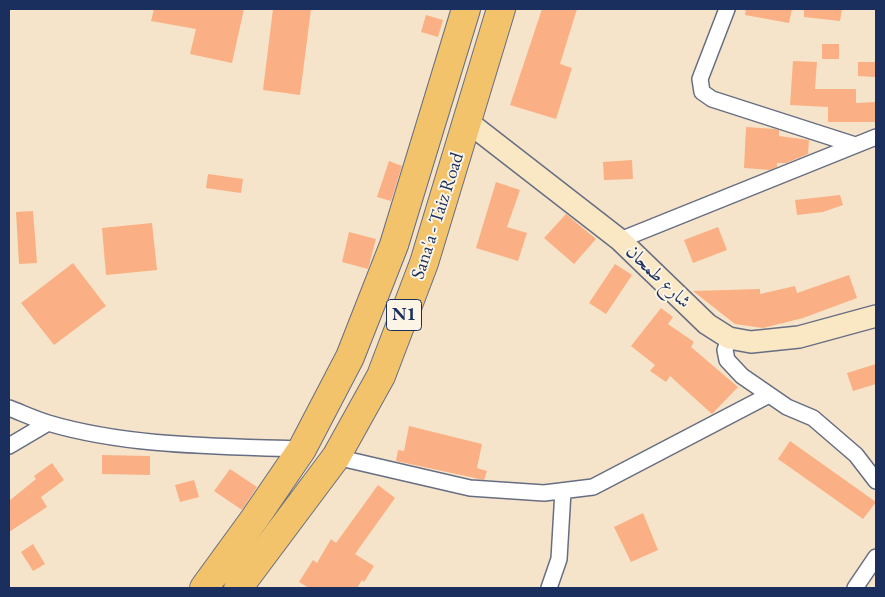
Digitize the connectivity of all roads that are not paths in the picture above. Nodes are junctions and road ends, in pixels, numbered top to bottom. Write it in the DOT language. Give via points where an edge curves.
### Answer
graph roads {
  1 [pos="466,9"];
  2 [pos="501,9"];
  3 [pos="728,9"];
  4 [pos="434,108"];
  5 [pos="468,122"];
  6 [pos="876,137"];
  7 [pos="855,146"];
  8 [pos="620,240"];
  9 [pos="876,316"];
  10 [pos="729,338"];
  11 [pos="769,395"];
  12 [pos="9,408"];
  13 [pos="48,423"];
  14 [pos="9,446"];
  15 [pos="302,449"];
  16 [pos="336,457"];
  17 [pos="876,481"];
  18 [pos="563,491"];
  19 [pos="876,557"];
  20 [pos="204,588"];
  21 [pos="238,588"];
  22 [pos="549,588"];
  23 [pos="855,588"];
  1 -- 4 [label="highway, Sana'a - Taiz Road / N1"];
  2 -- 5 [label="highway, Sana'a - Taiz Road / N1"];
  3 -- 7 [label="street" via="700,79 702,92 712,99"];
  4 -- 5 [label="highway"];
  4 -- 15 [label="highway, Sana'a - Taiz Road / N1" via="394,245 350,358"];
  5 -- 8 [label="street, شارع طمحان"];
  5 -- 16 [label="highway, Sana'a - Taiz Road / N1" via="424,263 381,376"];
  6 -- 7 [label="street"];
  7 -- 8 [label="street"];
  8 -- 10 [label="street, شارع طمحان" via="707,324"];
  9 -- 10 [label="street, شارع طمحان" via="799,337 751,342"];
  10 -- 11 [label="street" via="725,350 727,360 742,376"];
  11 -- 17 [label="street" via="814,418 856,455"];
  11 -- 18 [label="street" via="593,487"];
  12 -- 13 [label="street"];
  13 -- 14 [label="street"];
  13 -- 15 [label="street" via="119,437"];
  15 -- 20 [label="highway, Sana'a - Taiz Road / N1"];
  16 -- 18 [label="street" via="470,488 544,493"];
  16 -- 21 [label="highway, Sana'a - Taiz Road / N1"];
  18 -- 22 [label="street" via="559,559"];
  19 -- 23 [label="street"];
}
